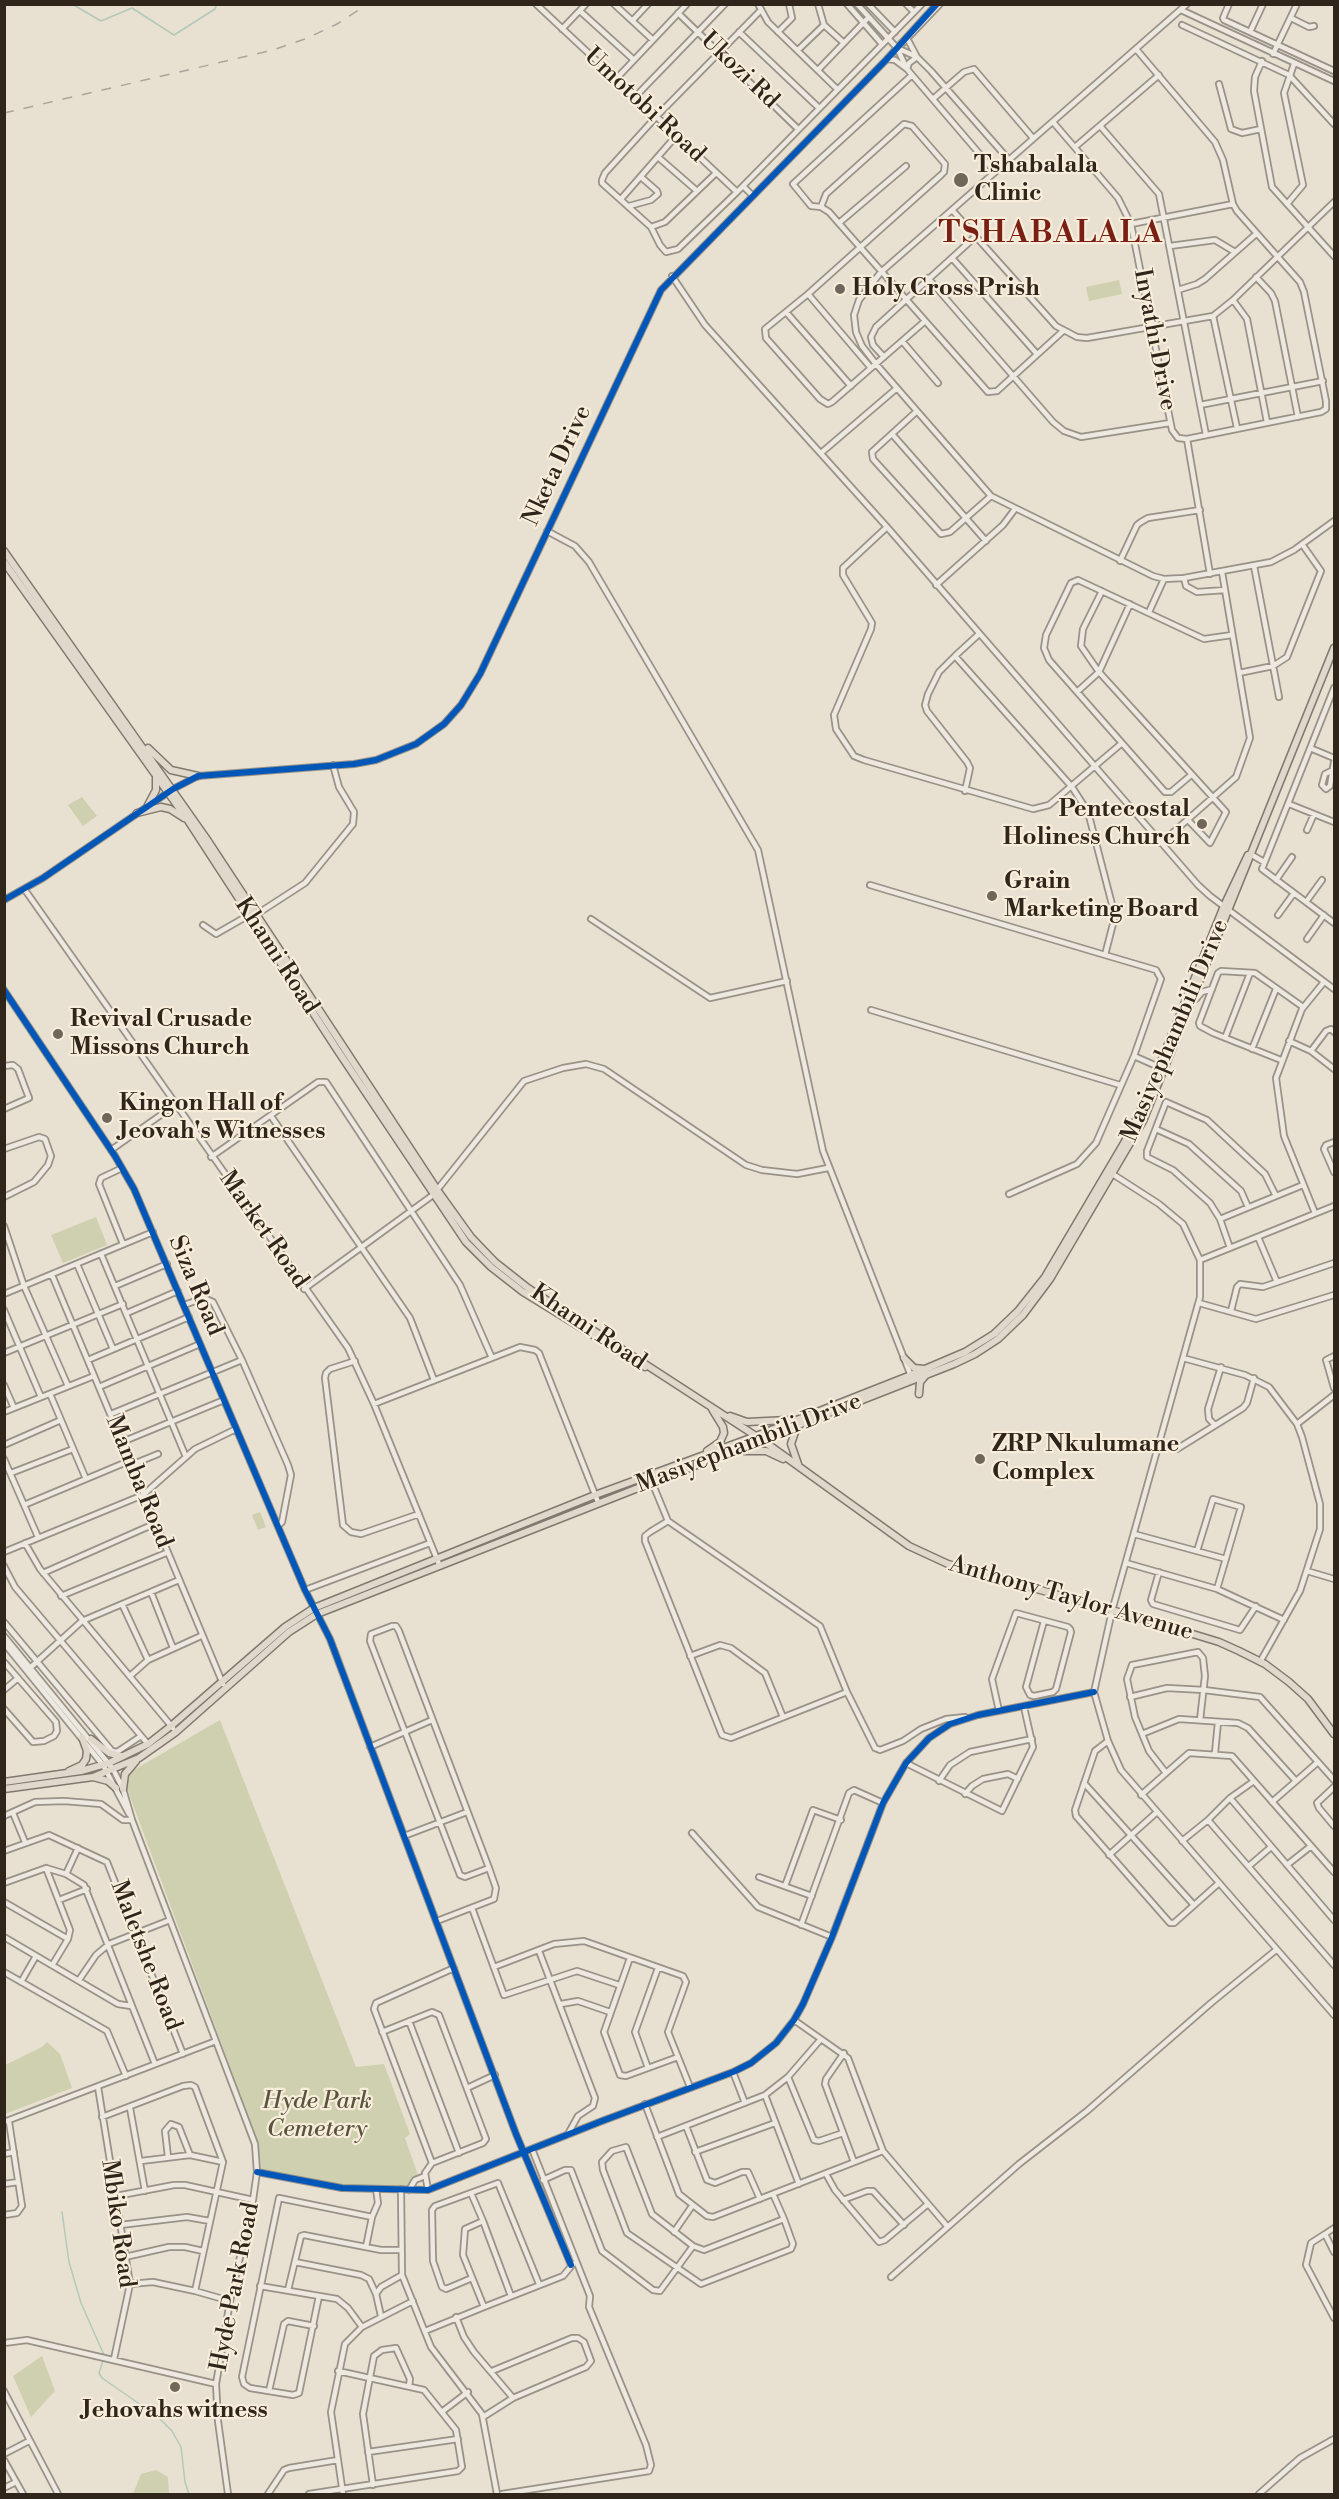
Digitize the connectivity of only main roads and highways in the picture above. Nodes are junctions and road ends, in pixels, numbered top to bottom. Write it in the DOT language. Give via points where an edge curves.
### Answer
graph roads {
  1 [pos="4,551"];
  2 [pos="4,562"];
  3 [pos="1335,648"];
  4 [pos="137,738"];
  5 [pos="155,774"];
  6 [pos="198,776"];
  7 [pos="170,790"];
  8 [pos="148,805"];
  9 [pos="136,813"];
  10 [pos="189,822"];
  11 [pos="1255,844"];
  12 [pos="1226,907"];
  13 [pos="252,915"];
  14 [pos="1161,1068"];
  15 [pos="1111,1173"];
  16 [pos="925,1372"];
  17 [pos="901,1381"];
  18 [pos="710,1407"];
  19 [pos="718,1411"];
  20 [pos="796,1422"];
  21 [pos="756,1436"];
  22 [pos="762,1440"];
  23 [pos="731,1453"];
  24 [pos="699,1456"];
  25 [pos="800,1467"];
  26 [pos="651,1479"];
  27 [pos="315,1611"];
  28 [pos="174,1729"];
  29 [pos="1335,1734"];
  30 [pos="82,1737"];
  31 [pos="91,1739"];
  32 [pos="125,1756"];
  33 [pos="139,1758"];
  34 [pos="108,1767"];
  35 [pos="63,1774"];
  36 [pos="93,1777"];
  37 [pos="4,1782"];
  38 [pos="4,1789"];
  1 -- 4 [label="main road, Khami Road"];
  2 -- 5 [label="main road, Khami Road"];
  3 -- 11 [label="main road, Masiyephambili Drive"];
  4 -- 6 [label="main road" via="171,770"];
  4 -- 7 [label="main road, Khami Road"];
  5 -- 7 [label="main road, Khami Road"];
  5 -- 8 [label="main road" via="157,786"];
  7 -- 10 [label="main road, Khami Road"];
  7 -- 13 [label="main road, Khami Road"];
  9 -- 10 [label="main road" via="165,807"];
  10 -- 13 [label="main road, Khami Road"];
  11 -- 12 [label="main road, Masiyephambili Drive"];
  11 -- 12 [label="main road, Masiyephambili Drive"];
  12 -- 14 [label="main road, Masiyephambili Drive"];
  12 -- 14 [label="main road, Masiyephambili Drive"];
  13 -- 18 [label="main road, Khami Road" via="466,1242 506,1280"];
  14 -- 15 [label="main road, Masiyephambili Drive"];
  14 -- 15 [label="main road, Masiyephambili Drive" via="1143,1121"];
  15 -- 16 [label="main road, Masiyephambili Drive" via="1050,1280 1023,1315 975,1354"];
  16 -- 17 [label="main road, Masiyephambili Drive"];
  16 -- 17 [label="main road" via="919,1395"];
  16 -- 17 [label="main road" via="904,1359"];
  17 -- 20 [label="main road, Masiyephambili Drive"];
  18 -- 19 [label="main road, Khami Road"];
  18 -- 24 [label="main road" via="723,1426 723,1437"];
  19 -- 20 [label="main road" via="747,1422"];
  19 -- 21 [label="main road"];
  20 -- 21 [label="main road, Masiyephambili Drive"];
  20 -- 22 [label="main road, Masiyephambili Drive"];
  20 -- 25 [label="main road" via="791,1444"];
  21 -- 22 [label="main road"];
  21 -- 24 [label="main road, Masiyephambili Drive"];
  22 -- 23 [label="main road, Masiyephambili Drive"];
  22 -- 25 [label="main road"];
  23 -- 25 [label="main road" via="766,1451"];
  23 -- 26 [label="main road, Masiyephambili Drive"];
  24 -- 26 [label="main road, Masiyephambili Drive"];
  25 -- 29 [label="main road, Anthony Taylor Avenue" via="864,1515 932,1558 1219,1642 1260,1662 1308,1699"];
  26 -- 27 [label="main road, Masiyephambili Drive"];
  27 -- 28 [label="main road, Masiyephambili Drive"];
  27 -- 28 [label="main road, Masiyephambili Drive" via="285,1627"];
  28 -- 32 [label="main road, Masiyephambili Drive"];
  28 -- 33 [label="main road, Masiyephambili Drive"];
  30 -- 35 [label="main road" via="86,1759"];
  31 -- 32 [label="main road" via="111,1755"];
  32 -- 34 [label="main road, Masiyephambili Drive"];
  33 -- 34 [label="main road, Masiyephambili Drive"];
  33 -- 36 [label="main road" via="125,1774 119,1789"];
  34 -- 35 [label="main road, Masiyephambili Drive"];
  34 -- 36 [label="main road, Masiyephambili Drive"];
  35 -- 37 [label="main road, Masiyephambili Drive"];
  36 -- 38 [label="main road, Masiyephambili Drive"];
}
